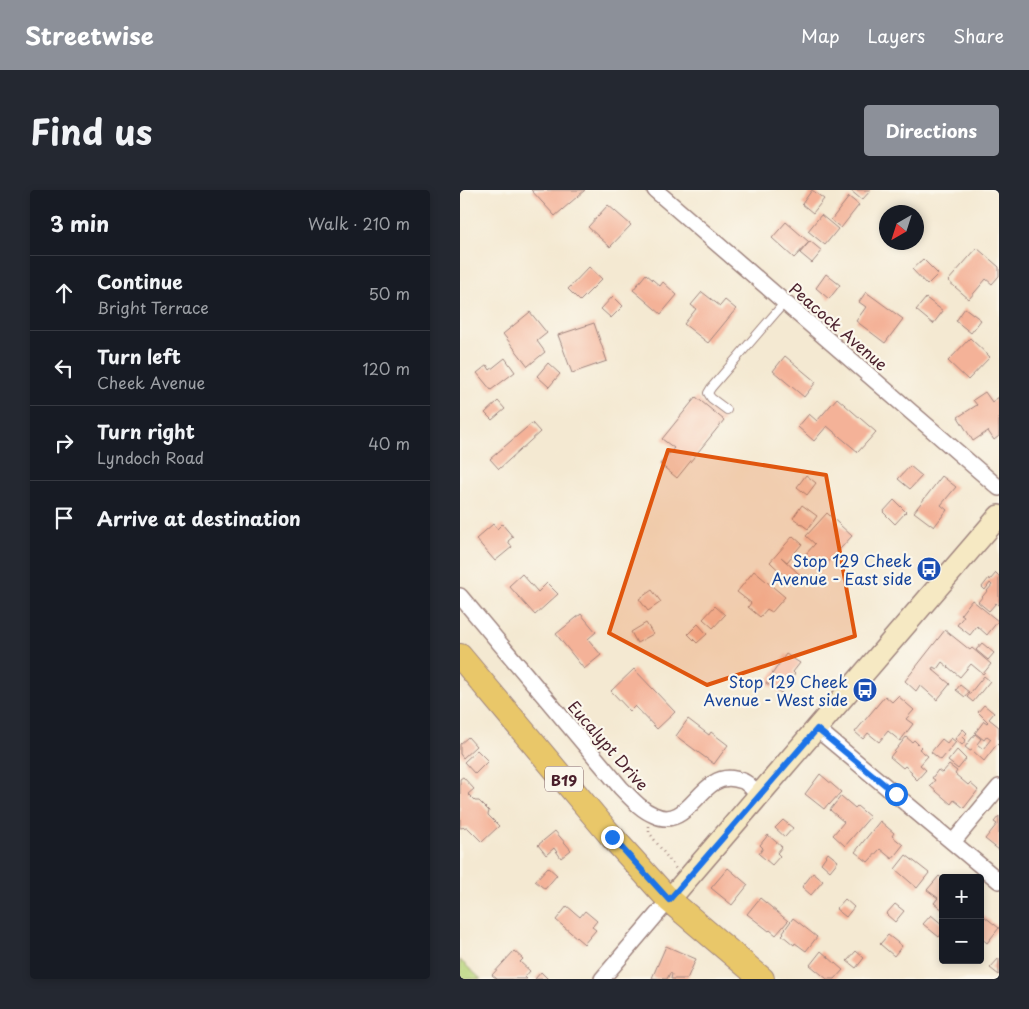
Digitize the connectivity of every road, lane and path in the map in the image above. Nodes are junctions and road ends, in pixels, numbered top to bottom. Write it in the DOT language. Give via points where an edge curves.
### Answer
graph roads {
  1 [pos="655,190"];
  2 [pos="785,302"];
  3 [pos="727,410"];
  4 [pos="999,488"];
  5 [pos="999,516"];
  6 [pos="460,596"];
  7 [pos="460,656"];
  8 [pos="817,729"];
  9 [pos="999,787"];
  10 [pos="760,796"];
  11 [pos="953,842"];
  12 [pos="999,881"];
  13 [pos="669,900"];
  14 [pos="602,979"];
  15 [pos="762,979"];
  1 -- 2 [label="street, Peacock Avenue"];
  2 -- 3 [label="lane" via="708,393"];
  2 -- 4 [label="street, Peacock Avenue"];
  5 -- 8 [label="street"];
  6 -- 10 [label="street, Eucalypt Drive" via="622,788 648,812 668,819 675,816 689,808 706,787 720,779 744,781"];
  7 -- 13 [label="main road, B19"];
  8 -- 10 [label="street"];
  8 -- 11 [label="street"];
  9 -- 11 [label="street"];
  10 -- 13 [label="street"];
  11 -- 12 [label="street"];
  13 -- 14 [label="street"];
  13 -- 15 [label="main road, B19"];
}
